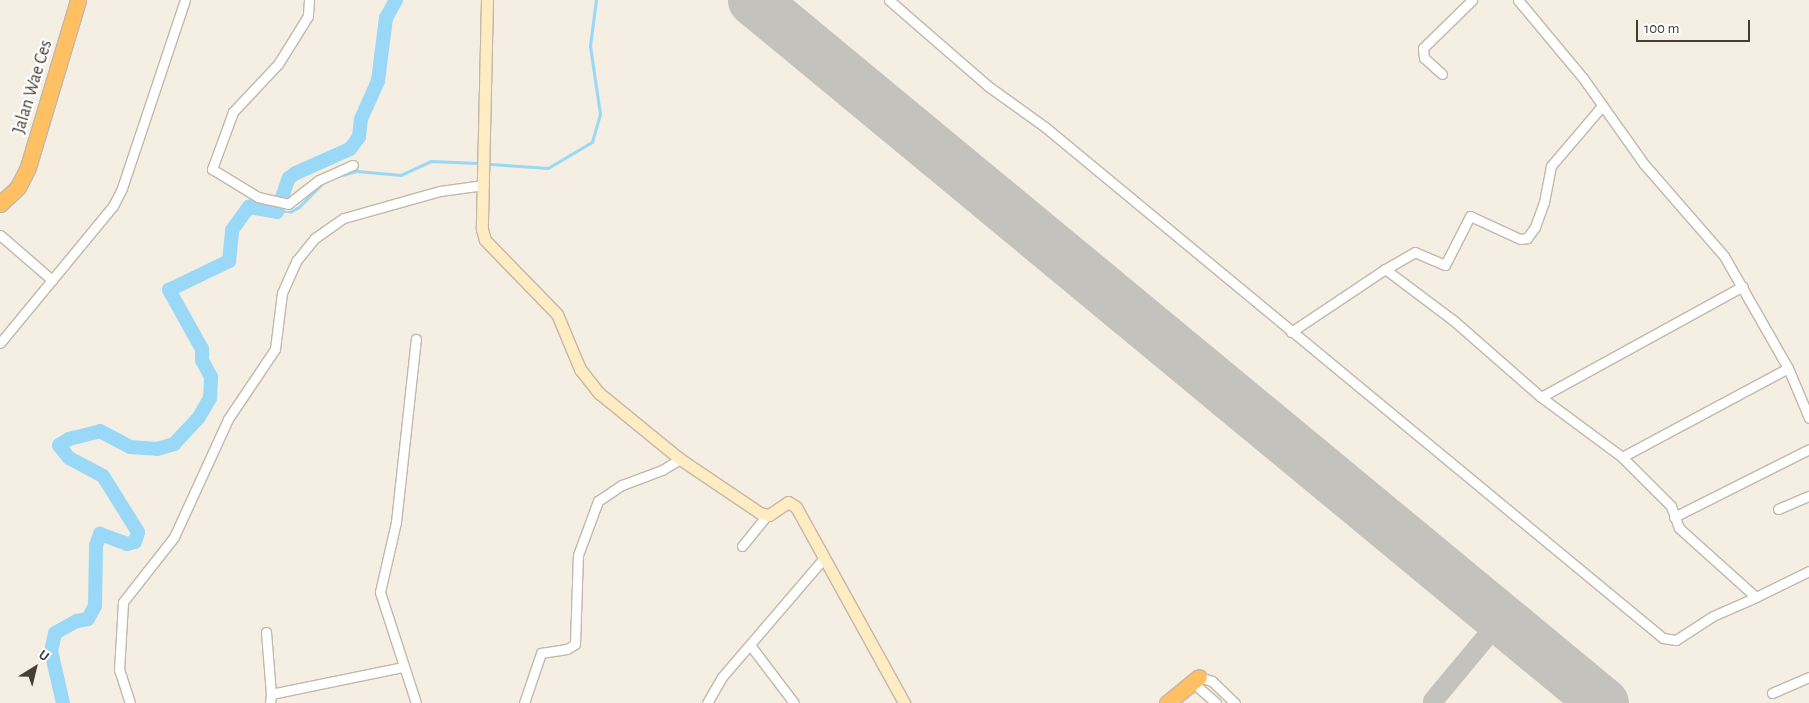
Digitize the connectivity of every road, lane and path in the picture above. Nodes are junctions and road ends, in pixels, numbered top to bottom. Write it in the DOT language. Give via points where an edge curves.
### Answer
graph roads {
  1 [pos="78,0"];
  2 [pos="185,0"];
  3 [pos="309,0"];
  4 [pos="487,0"];
  5 [pos="889,0"];
  6 [pos="1472,0"];
  7 [pos="1518,0"];
  8 [pos="1442,74"];
  9 [pos="1602,106"];
  10 [pos="353,164"];
  11 [pos="484,185"];
  12 [pos="0,204"];
  13 [pos="0,235"];
  14 [pos="1385,269"];
  15 [pos="52,280"];
  16 [pos="1743,286"];
  17 [pos="1291,332"];
  18 [pos="416,339"];
  19 [pos="0,343"];
  20 [pos="1788,368"];
  21 [pos="1541,396"];
  22 [pos="1809,418"];
  23 [pos="1809,449"];
  24 [pos="1622,457"];
  25 [pos="680,459"];
  26 [pos="1809,496"];
  27 [pos="1778,509"];
  28 [pos="767,515"];
  29 [pos="1674,516"];
  30 [pos="742,546"];
  31 [pos="824,558"];
  32 [pos="1809,572"];
  33 [pos="1756,596"];
  34 [pos="266,632"];
  35 [pos="750,645"];
  36 [pos="403,667"];
  37 [pos="1809,677"];
  38 [pos="1199,682"];
  39 [pos="1772,693"];
  40 [pos="270,699"];
  41 [pos="130,703"];
  42 [pos="416,703"];
  43 [pos="524,703"];
  44 [pos="707,703"];
  45 [pos="794,703"];
  46 [pos="904,703"];
  47 [pos="1167,703"];
  48 [pos="1182,703"];
  49 [pos="1216,703"];
  50 [pos="1235,703"];
  1 -- 12 [label="highway, Jalan Wae Ces" via="28,167 15,191"];
  2 -- 15 [label="street" via="122,188 105,217"];
  3 -- 10 [label="street" via="308,16 278,64 233,112 212,169 258,197 288,204 319,180"];
  4 -- 11 [label="street"];
  5 -- 17 [label="street" via="988,86 1045,126"];
  6 -- 8 [label="street" via="1423,48 1424,58"];
  7 -- 9 [label="street"];
  9 -- 14 [label="street" via="1551,166 1544,202 1535,228 1527,238 1520,239 1470,216 1445,265 1415,252"];
  9 -- 16 [label="street" via="1644,164 1724,256"];
  11 -- 25 [label="street" via="482,229 491,248 557,314 580,369 591,385"];
  11 -- 41 [label="street" via="440,191 344,218 315,238 297,260 282,293 275,348 228,419 177,531 161,557 123,602 119,670"];
  13 -- 15 [label="street"];
  14 -- 17 [label="street"];
  14 -- 21 [label="street" via="1453,320"];
  15 -- 19 [label="street"];
  16 -- 20 [label="street"];
  16 -- 21 [label="street"];
  17 -- 33 [label="street" via="1667,640 1676,640 1713,616"];
  18 -- 36 [label="street" via="396,522 380,592"];
  20 -- 22 [label="street"];
  20 -- 24 [label="street"];
  21 -- 24 [label="street"];
  23 -- 29 [label="street"];
  24 -- 29 [label="street" via="1661,495"];
  25 -- 28 [label="street"];
  25 -- 43 [label="street" via="598,501 578,555 575,644 573,648 541,653"];
  26 -- 27 [label="street"];
  28 -- 30 [label="street"];
  28 -- 31 [label="street" via="792,503"];
  29 -- 33 [label="street" via="1679,528"];
  31 -- 35 [label="street"];
  31 -- 46 [label="street"];
  32 -- 33 [label="street"];
  34 -- 40 [label="street"];
  35 -- 44 [label="street" via="722,677"];
  35 -- 45 [label="street"];
  36 -- 40 [label="street"];
  36 -- 42 [label="street"];
  37 -- 39 [label="street"];
  38 -- 47 [label="highway"];
  38 -- 48 [label="highway"];
  38 -- 49 [label="street"];
  38 -- 50 [label="street" via="1212,681"];
}
